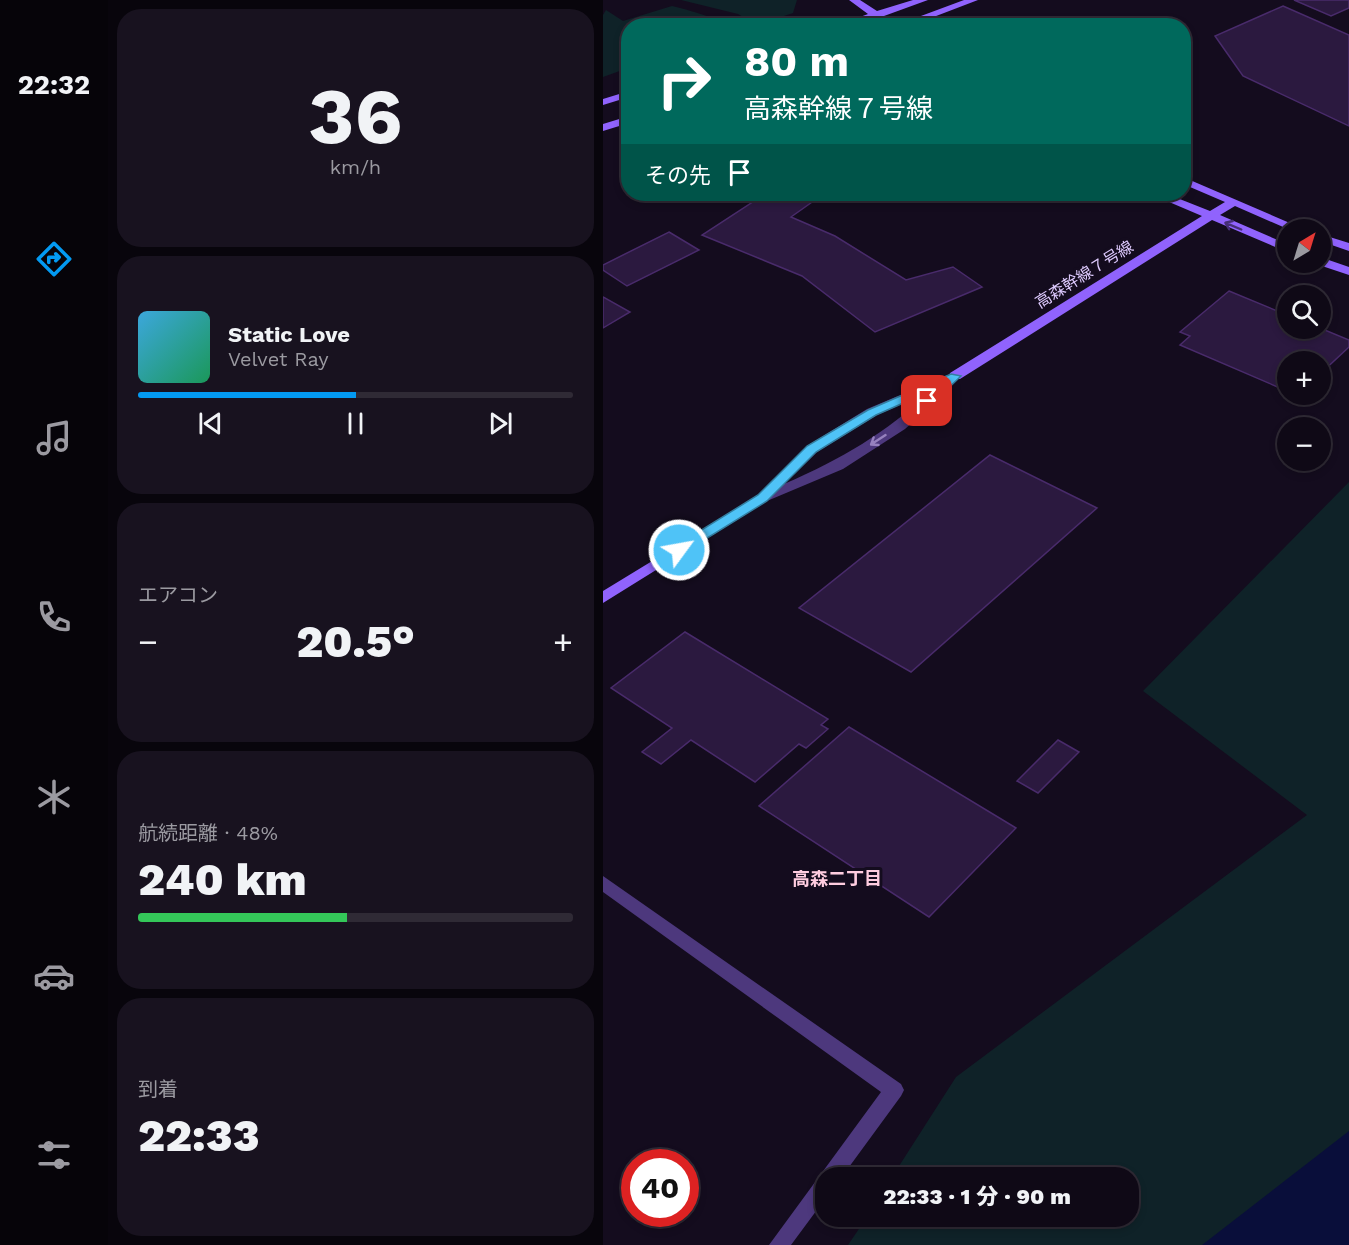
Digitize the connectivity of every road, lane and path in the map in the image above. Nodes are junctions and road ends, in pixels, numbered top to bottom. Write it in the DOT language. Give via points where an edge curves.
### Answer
graph roads {
  1 [pos="854,0"];
  2 [pos="888,0"];
  3 [pos="923,0"];
  4 [pos="973,0"];
  5 [pos="899,8"];
  6 [pos="876,15"];
  7 [pos="866,18"];
  8 [pos="880,18"];
  9 [pos="915,18"];
  10 [pos="920,18"];
  11 [pos="621,96"];
  12 [pos="603,102"];
  13 [pos="621,122"];
  14 [pos="603,128"];
  15 [pos="1191,184"];
  16 [pos="1175,201"];
  17 [pos="1233,202"];
  18 [pos="1210,216"];
  19 [pos="1277,220"];
  20 [pos="1331,241"];
  21 [pos="1277,244"];
  22 [pos="1349,247"];
  23 [pos="1331,265"];
  24 [pos="1349,271"];
  25 [pos="955,376"];
  26 [pos="762,498"];
  27 [pos="603,598"];
  28 [pos="603,883"];
  29 [pos="837,1167"];
  30 [pos="815,1196"];
  31 [pos="779,1245"];
  1 -- 6 [label="main road"];
  2 -- 5 [label="main road"];
  3 -- 5 [label="main road"];
  4 -- 10 [label="main road"];
  5 -- 6 [label="main road"];
  5 -- 9 [label="main road"];
  6 -- 7 [label="main road"];
  6 -- 8 [label="main road"];
  11 -- 12 [label="main road"];
  13 -- 14 [label="main road"];
  15 -- 17 [label="main road"];
  16 -- 18 [label="main road"];
  17 -- 18 [label="main road, 高森幹線７号線"];
  17 -- 19 [label="main road"];
  21 -- 18 [label="main road, one-way"];
  18 -- 25 [label="main road, 高森幹線７号線"];
  20 -- 22 [label="main road"];
  23 -- 24 [label="main road"];
  25 -- 26 [label="street, 高森幹線７号線, one-way" via="900,426 839,466"];
  25 -- 26 [label="street, 高森幹線７号線" via="872,412 812,449"];
  26 -- 27 [label="main road, 高森幹線７号線"];
  28 -- 29 [label="street" via="894,1090"];
  30 -- 31 [label="street"];
}
